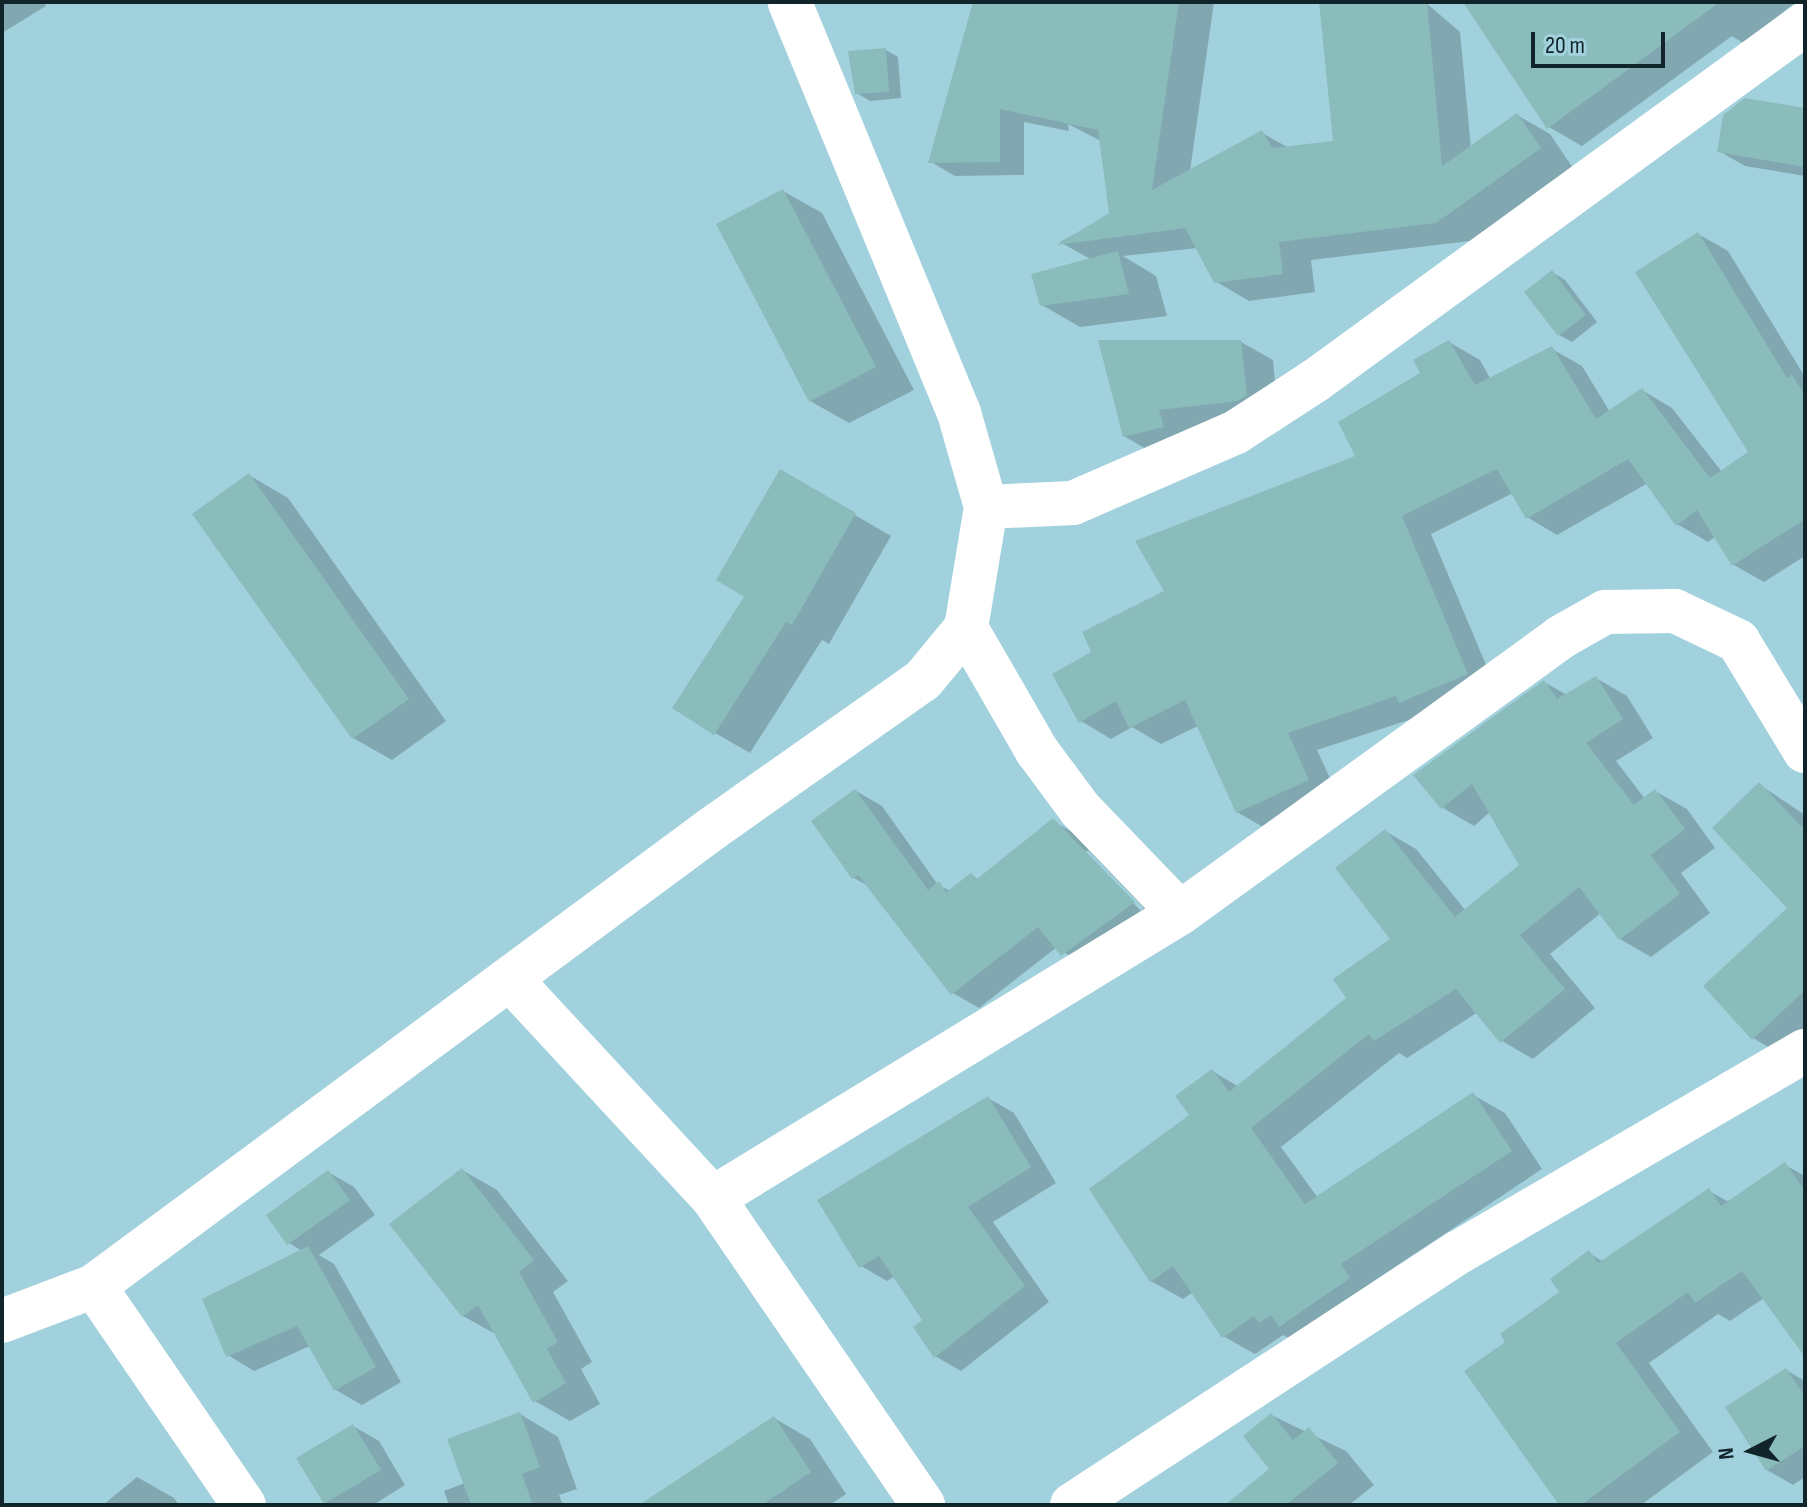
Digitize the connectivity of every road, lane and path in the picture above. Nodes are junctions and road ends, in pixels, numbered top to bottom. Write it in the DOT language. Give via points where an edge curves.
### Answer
graph roads {
  1 [pos="790,2"];
  2 [pos="1805,24"];
  3 [pos="986,507"];
  4 [pos="966,628"];
  5 [pos="1805,751"];
  6 [pos="1180,913"];
  7 [pos="510,979"];
  8 [pos="1805,1051"];
  9 [pos="713,1198"];
  10 [pos="94,1286"];
  11 [pos="2,1321"];
  12 [pos="244,1505"];
  13 [pos="923,1505"];
  14 [pos="1072,1505"];
  1 -- 3 [label="street" via="959,413"];
  2 -- 3 [label="street" via="1316,380 1236,432 1073,503"];
  3 -- 4 [label="street"];
  4 -- 6 [label="street" via="1063,786"];
  4 -- 7 [label="street" via="923,680"];
  5 -- 6 [label="street" via="1738,641 1675,611 1605,612 1561,637"];
  6 -- 9 [label="street"];
  7 -- 9 [label="street"];
  7 -- 10 [label="street"];
  8 -- 14 [label="street" via="1459,1252"];
  9 -- 13 [label="street"];
  10 -- 11 [label="street"];
  10 -- 12 [label="street"];
}
